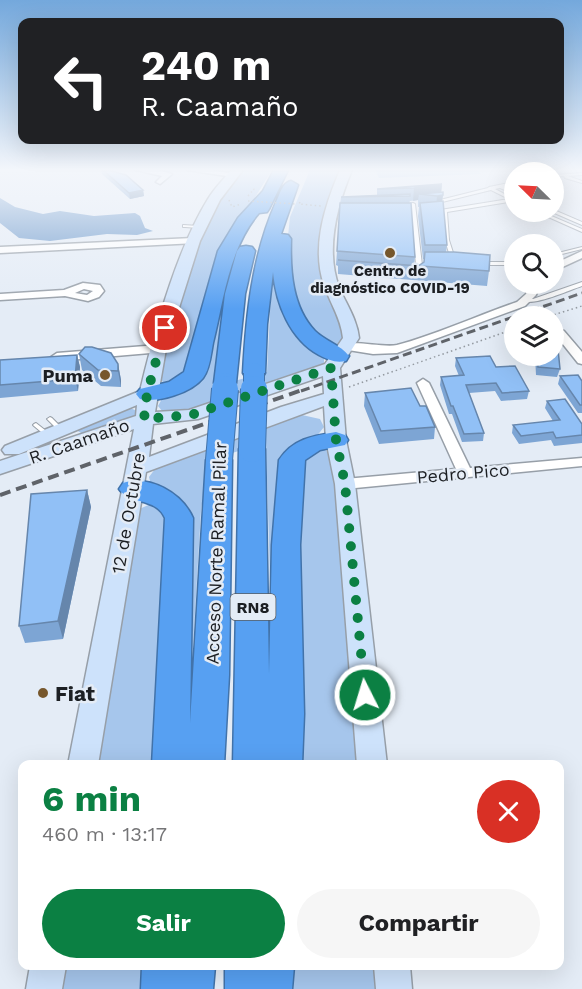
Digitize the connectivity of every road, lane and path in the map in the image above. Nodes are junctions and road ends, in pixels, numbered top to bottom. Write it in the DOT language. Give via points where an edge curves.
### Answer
graph roads {
  1 [pos="203,216"];
  2 [pos="254,216"];
  3 [pos="273,216"];
  4 [pos="282,216"];
  5 [pos="288,216"];
  6 [pos="336,216"];
  7 [pos="414,216"];
  8 [pos="445,216"];
  9 [pos="565,216"];
  10 [pos="562,222"];
  11 [pos="582,224"];
  12 [pos="582,231"];
  13 [pos="192,232"];
  14 [pos="582,248"];
  15 [pos="0,250"];
  16 [pos="564,252"];
  17 [pos="582,254"];
  18 [pos="0,260"];
  19 [pos="419,262"];
  20 [pos="431,263"];
  21 [pos="442,263"];
  22 [pos="454,263"];
  23 [pos="465,263"];
  24 [pos="564,263"];
  25 [pos="475,264"];
  26 [pos="504,264"];
  27 [pos="405,275"];
  28 [pos="582,284"];
  29 [pos="66,293"];
  30 [pos="531,294"];
  31 [pos="0,297"];
  32 [pos="524,301"];
  33 [pos="582,306"];
  34 [pos="564,312"];
  35 [pos="504,332"];
  36 [pos="564,338"];
  37 [pos="158,350"];
  38 [pos="339,356"];
  39 [pos="45,358"];
  40 [pos="582,360"];
  41 [pos="423,383"];
  42 [pos="147,394"];
  43 [pos="341,395"];
  44 [pos="288,411"];
  45 [pos="144,419"];
  46 [pos="336,431"];
  47 [pos="54,433"];
  48 [pos="0,456"];
  49 [pos="582,462"];
  50 [pos="0,468"];
  51 [pos="465,473"];
  52 [pos="134,479"];
  53 [pos="345,484"];
  54 [pos="84,760"];
  55 [pos="171,760"];
  56 [pos="206,760"];
  57 [pos="252,760"];
  58 [pos="283,760"];
  59 [pos="372,760"];
  60 [pos="47,970"];
  61 [pos="165,970"];
  62 [pos="192,970"];
  63 [pos="248,970"];
  64 [pos="271,970"];
  65 [pos="392,970"];
  66 [pos="44,989"];
  67 [pos="164,989"];
  68 [pos="190,989"];
  69 [pos="248,989"];
  70 [pos="269,989"];
  71 [pos="394,989"];
  1 -- 13 [label="street, 12 de Octubre"];
  2 -- 42 [label="highway" via="244,221 227,251 195,375 177,387"];
  3 -- 56 [label="highway, Acceso Norte Ramal Pilar / RN8, bridge" via="249,241 238,279 225,383"];
  4 -- 57 [label="highway, Acceso Norte Ramal Pilar / RN8, bridge" via="268,248 258,294 252,449"];
  5 -- 38 [label="highway" via="281,275 285,297 311,339"];
  6 -- 38 [label="street" via="328,239 335,296 351,338"];
  7 -- 19 [label="lane"];
  8 -- 22 [label="lane"];
  9 -- 11 [label="lane"];
  10 -- 12 [label="lane"];
  13 -- 15 [label="street"];
  13 -- 37 [label="street, 12 de Octubre"];
  14 -- 16 [label="lane"];
  15 -- 18 [label="street"];
  17 -- 24 [label="street"];
  19 -- 20 [label="lane"];
  19 -- 27 [label="lane" via="417,276"];
  21 -- 22 [label="lane"];
  22 -- 23 [label="lane"];
  25 -- 26 [label="lane"];
  28 -- 32 [label="lane"];
  29 -- 31 [label="street"];
  30 -- 32 [label="street"];
  32 -- 38 [label="street" via="397,349"];
  33 -- 34 [label="path"];
  35 -- 43 [label="path" via="349,386"];
  36 -- 40 [label="street"];
  37 -- 39 [label="street"];
  37 -- 42 [label="street, 12 de Octubre"];
  38 -- 43 [label="street"];
  38 -- 45 [label="street, R. Caamaño" via="191,415"];
  41 -- 51 [label="street"];
  42 -- 45 [label="street, 12 de Octubre"];
  42 -- 47 [label="street, R. Caamaño"];
  43 -- 44 [label="street"];
  43 -- 46 [label="street"];
  44 -- 46 [label="street" via="315,413"];
  44 -- 52 [label="street" via="159,458"];
  45 -- 47 [label="street, R. Caamaño"];
  45 -- 52 [label="street, 12 de Octubre"];
  46 -- 53 [label="street"];
  46 -- 58 [label="highway" via="303,447 292,460 286,545"];
  47 -- 48 [label="street, R. Caamaño"];
  47 -- 50 [label="street, R. Caamaño"];
  49 -- 51 [label="street, Pedro Pico"];
  51 -- 53 [label="street, Pedro Pico"];
  52 -- 54 [label="street, 12 de Octubre"];
  52 -- 55 [label="highway" via="172,504 179,518"];
  53 -- 59 [label="street"];
  60 -- 66 [label="street"];
  61 -- 67 [label="highway"];
  62 -- 68 [label="highway"];
  63 -- 69 [label="highway"];
  64 -- 70 [label="highway"];
  65 -- 71 [label="street"];
}
